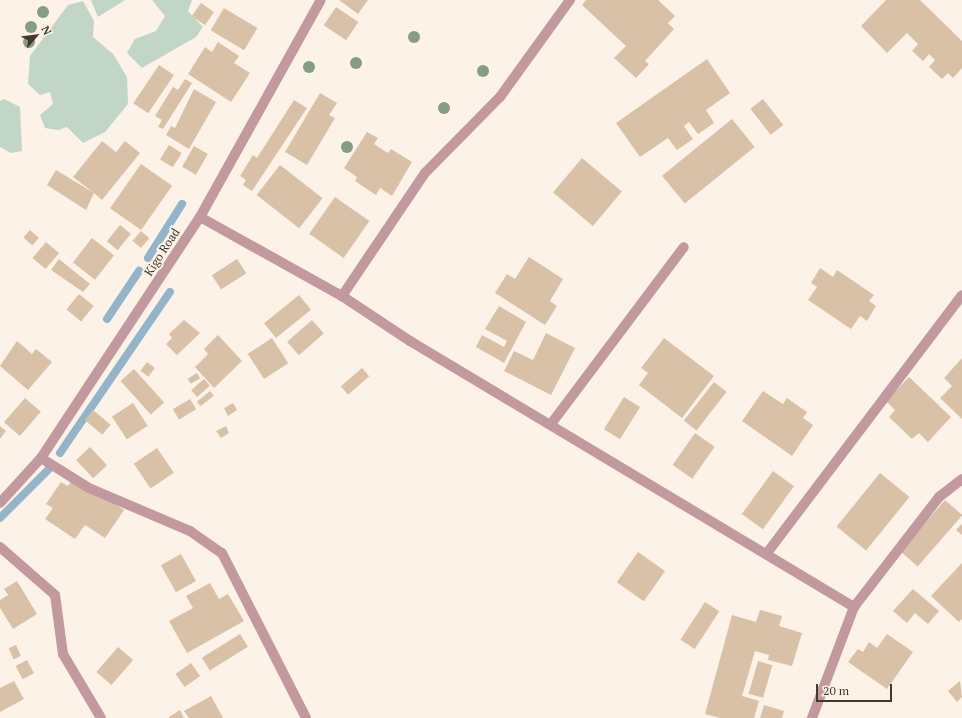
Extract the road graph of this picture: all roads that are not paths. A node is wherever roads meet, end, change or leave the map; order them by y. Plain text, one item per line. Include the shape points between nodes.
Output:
1 (321, 0) edge
2 (570, 0) edge
3 (200, 217) junction
4 (684, 247) dead end
5 (962, 295) edge
6 (342, 296) junction
7 (550, 424) junction
8 (41, 458) junction
9 (962, 479) edge
10 (0, 502) edge
11 (0, 547) edge
12 (767, 553) junction
13 (854, 607) junction
14 (101, 718) edge
15 (306, 718) edge
16 (812, 718) edge

1 - 3 street, Kigo Road
2 - 6 street via 500,97 425,173
3 - 6 street
3 - 8 street, Kigo Road
4 - 7 street
5 - 12 street
6 - 7 street
7 - 12 street
8 - 10 street, Kigo Road
8 - 15 street via 89,488 190,531 222,553
9 - 13 street via 938,497
11 - 14 street via 55,595 63,654
12 - 13 street
13 - 16 street

